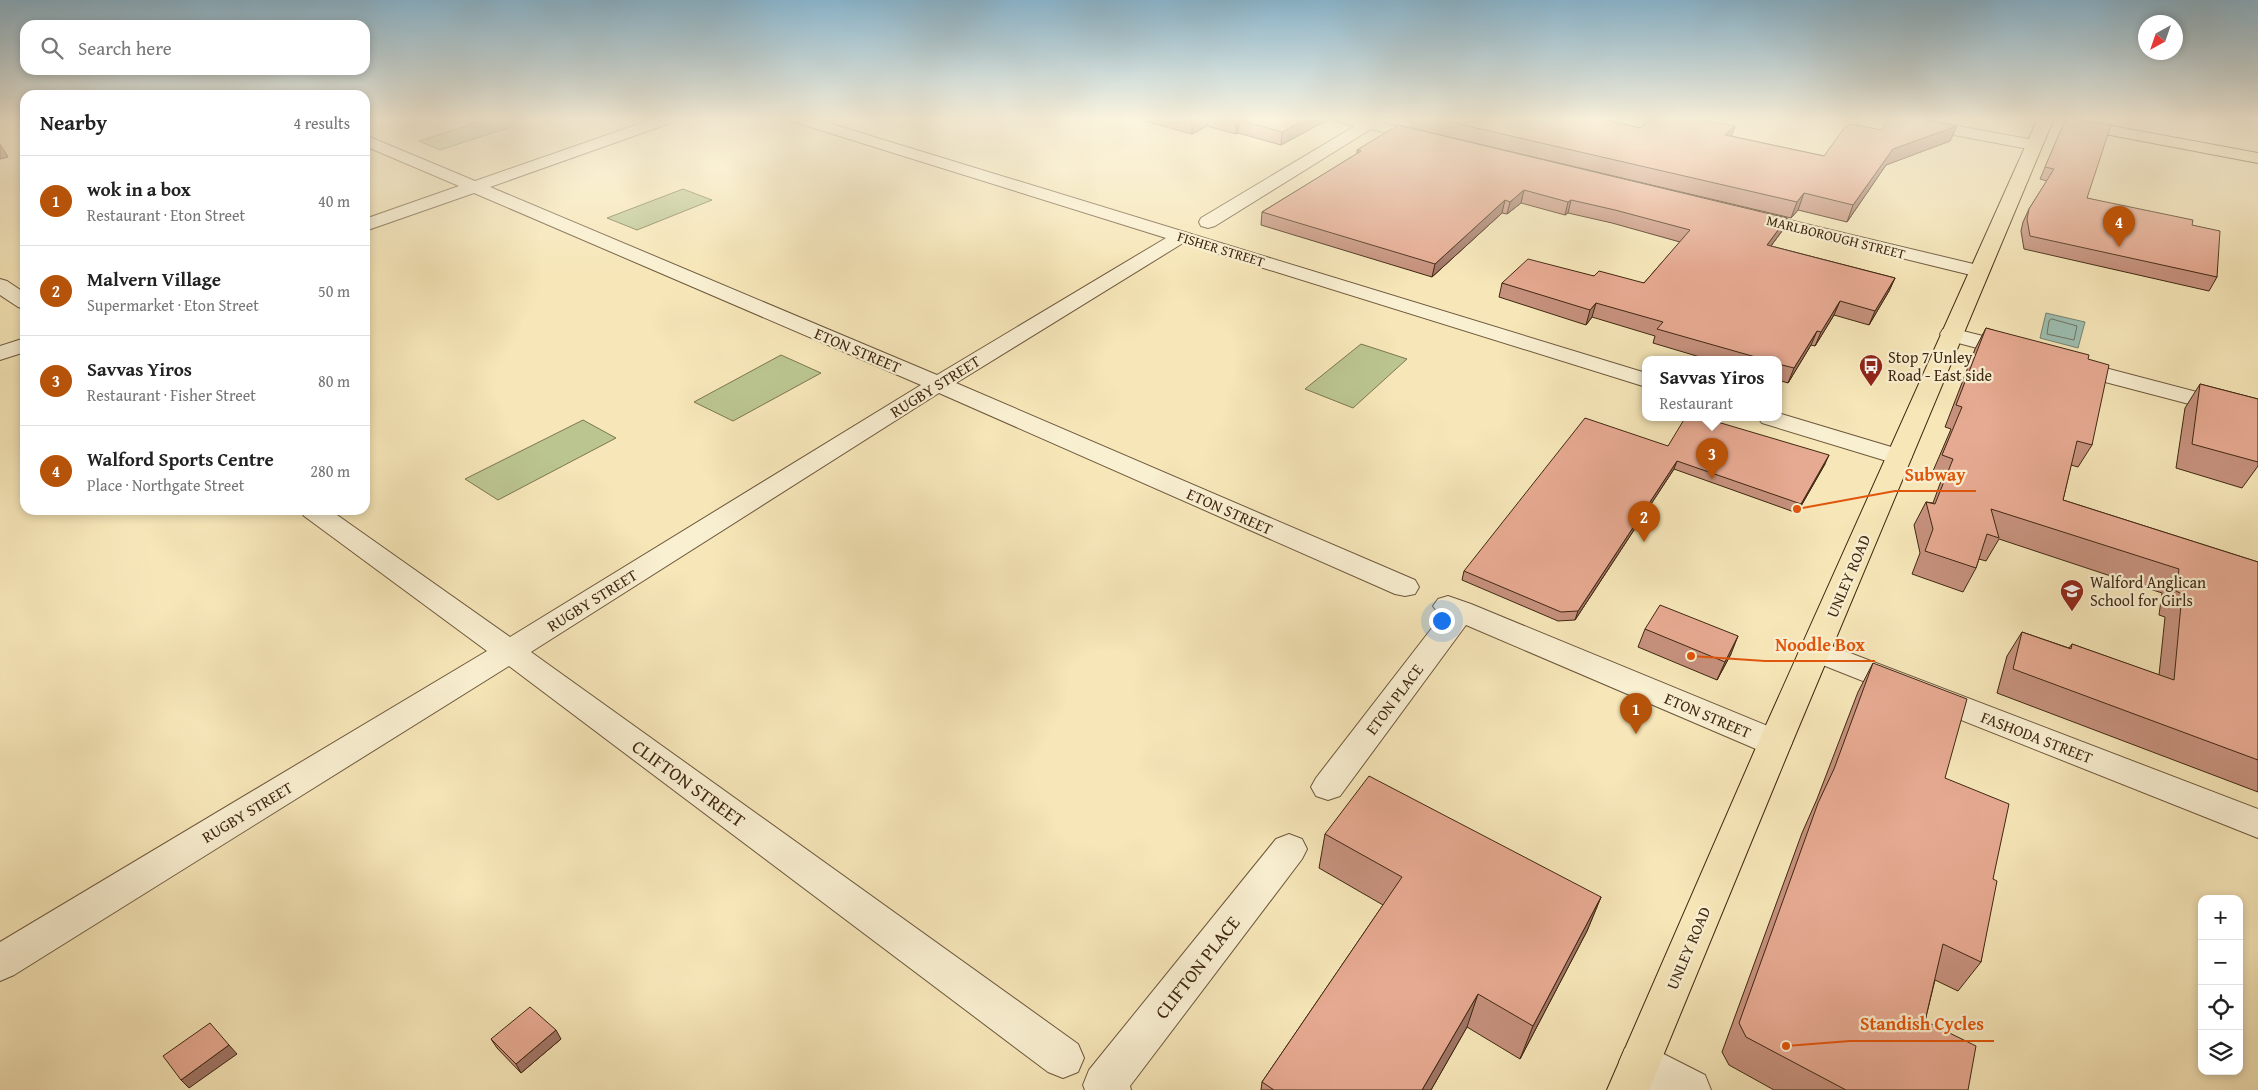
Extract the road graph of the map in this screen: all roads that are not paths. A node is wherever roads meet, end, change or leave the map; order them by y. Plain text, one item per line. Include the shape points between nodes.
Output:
1 (431, 169) edge
2 (525, 169) edge
3 (963, 169) edge
4 (1295, 169) edge
5 (2024, 169) edge
6 (473, 187) junction
7 (1735, 212) edge
8 (1208, 222) dead end
9 (370, 223) edge
10 (1182, 236) junction
11 (1979, 271) junction
12 (0, 285) edge
13 (20, 299) edge
14 (1951, 334) junction
15 (20, 347) edge
16 (0, 353) edge
17 (1642, 379) edge
18 (938, 384) junction
19 (2258, 416) edge
20 (1780, 421) edge
21 (1899, 457) junction
22 (320, 515) edge
23 (1405, 588) dead end
24 (1455, 608) joint
25 (1816, 651) junction
26 (510, 652) junction
27 (1775, 743) junction
28 (1328, 787) dead end
29 (2258, 824) edge
30 (1289, 849) dead end
31 (0, 963) edge
32 (1063, 1058) dead end
33 (1634, 1076) edge
34 (1107, 1088) edge
35 (1690, 1090) edge

1 - 6 street, ETON STREET
2 - 6 street
3 - 10 street, FISHER STREET
4 - 8 street
5 - 11 main road, UNLEY ROAD
6 - 9 street
6 - 18 street, ETON STREET
7 - 11 street, MARLBOROUGH STREET
10 - 17 street, FISHER STREET
10 - 18 street, RUGBY STREET
11 - 14 main road, UNLEY ROAD
12 - 13 street
14 - 19 street
14 - 21 main road, UNLEY ROAD
15 - 16 street
18 - 23 street, ETON STREET
18 - 26 street, RUGBY STREET
20 - 21 street
21 - 25 main road, UNLEY ROAD
22 - 26 street, CLIFTON STREET
24 - 27 street, ETON STREET
24 - 28 street, ETON PLACE
25 - 27 main road, UNLEY ROAD
25 - 29 street, FASHODA STREET
26 - 31 street, RUGBY STREET
26 - 32 street, CLIFTON STREET
27 - 33 main road, UNLEY ROAD
30 - 34 street, CLIFTON PLACE
33 - 35 street

